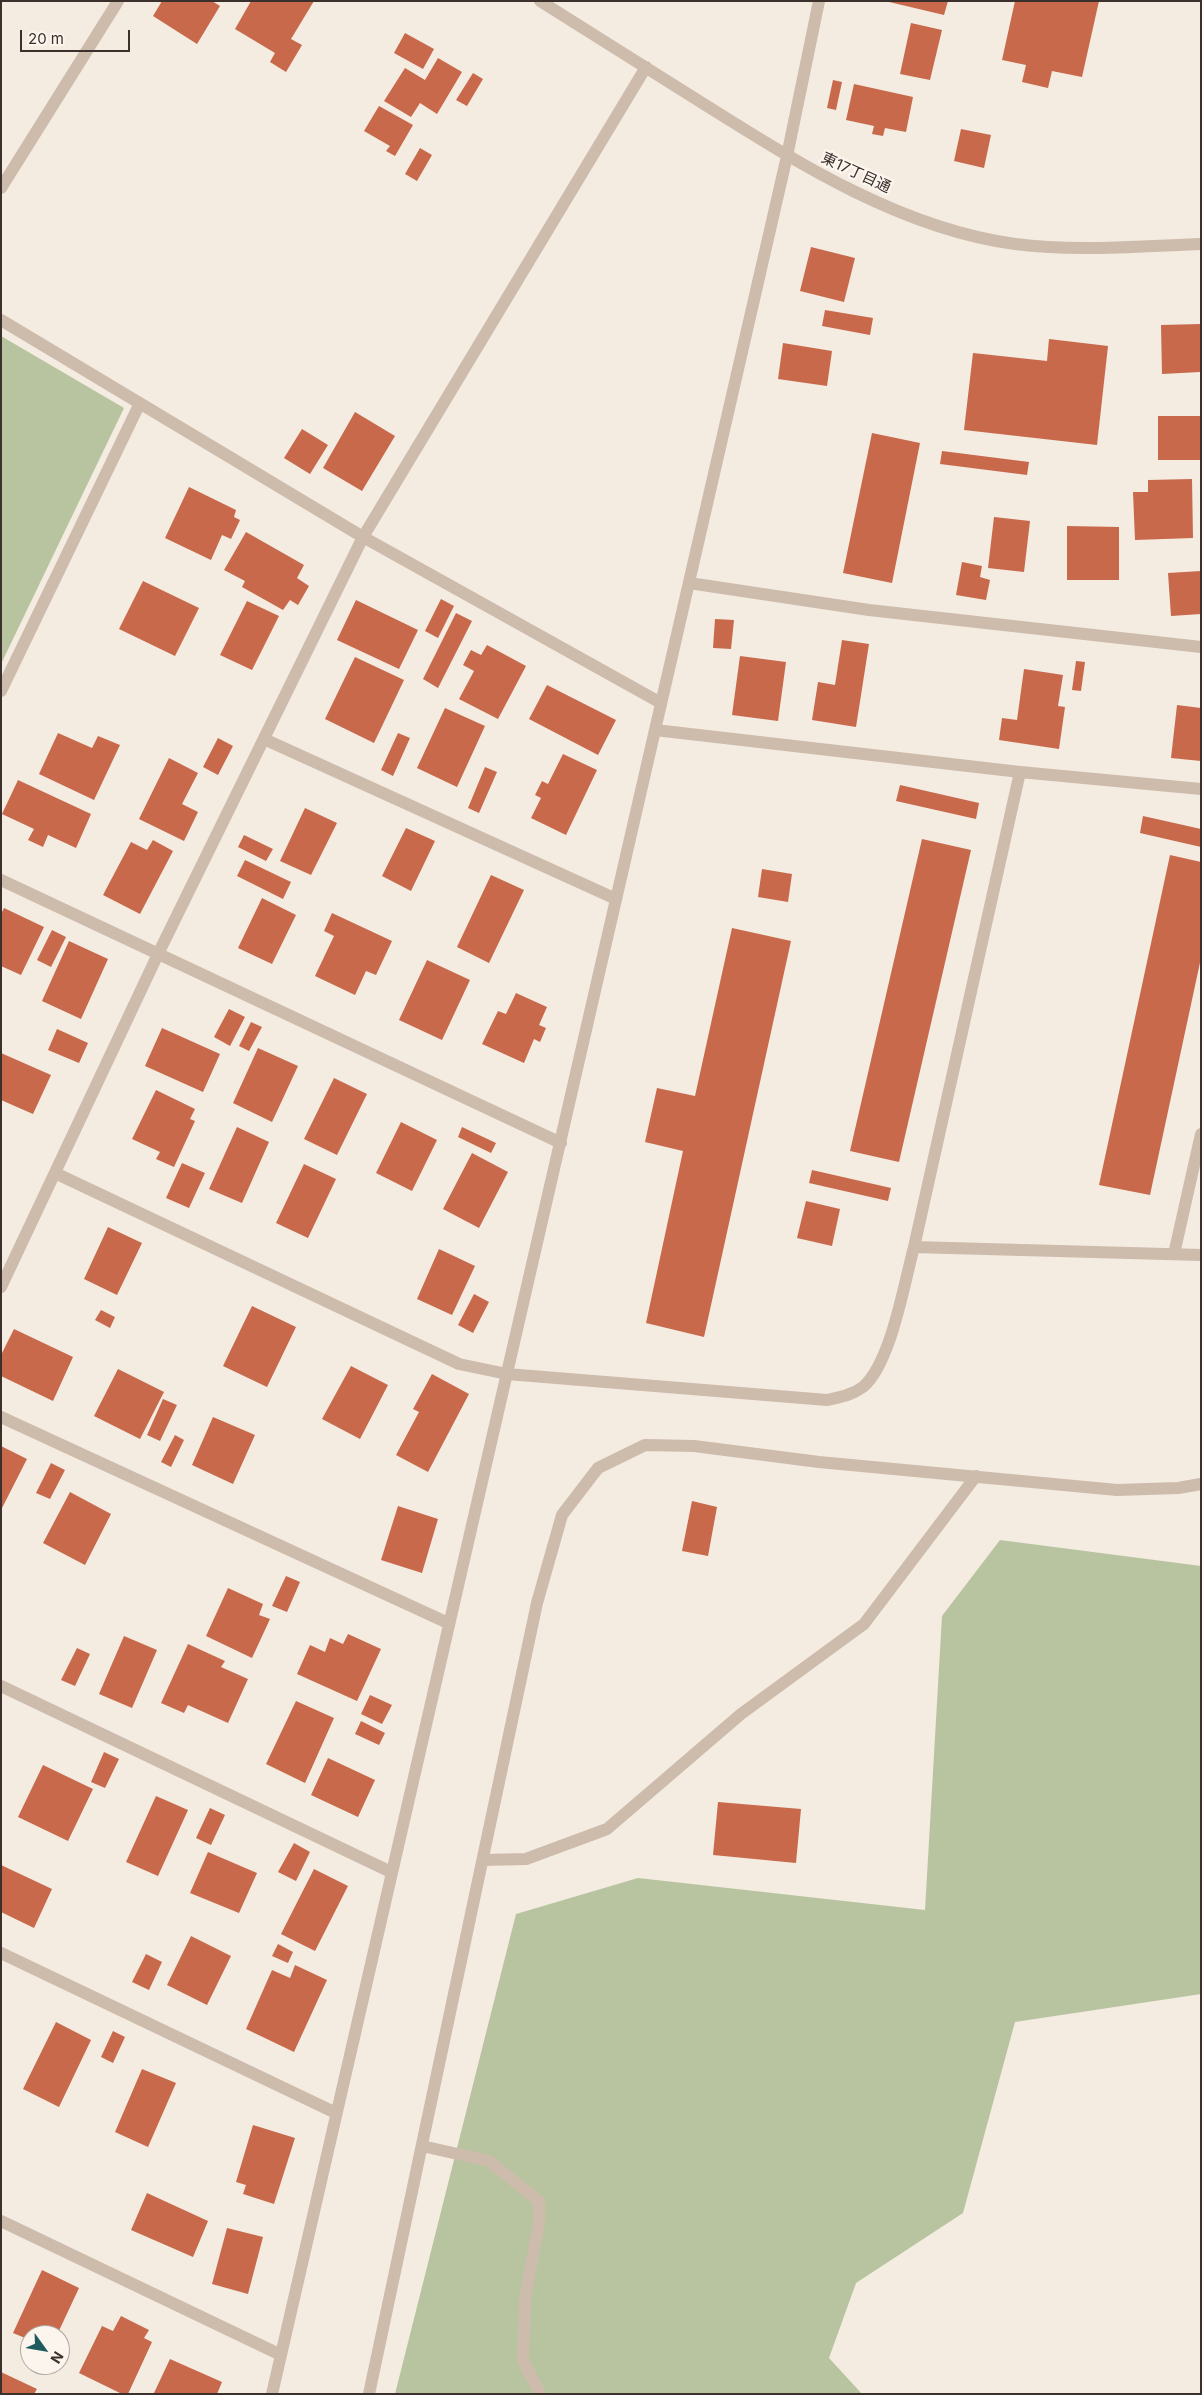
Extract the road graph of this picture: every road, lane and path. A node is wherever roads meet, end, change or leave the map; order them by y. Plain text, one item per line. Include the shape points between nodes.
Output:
1 (118, 1) edge
2 (540, 1) edge
3 (819, 1) edge
4 (646, 67) junction
5 (787, 156) junction
6 (1, 188) edge
7 (1201, 244) edge
8 (1, 320) edge
9 (140, 403) junction
10 (364, 537) junction
11 (689, 583) junction
12 (1201, 647) edge
13 (1, 691) edge
14 (662, 704) junction
15 (656, 730) junction
16 (264, 739) junction
17 (1020, 772) junction
18 (1201, 789) edge
19 (1, 880) edge
20 (616, 899) junction
21 (159, 952) junction
22 (1201, 1134) edge
23 (560, 1143) junction
24 (55, 1173) junction
25 (914, 1247) junction
26 (1174, 1254) junction
27 (1201, 1255) edge
28 (1, 1287) edge
29 (507, 1374) junction
30 (1, 1417) edge
31 (976, 1476) junction
32 (1201, 1484) edge
33 (448, 1623) junction
34 (1, 1686) edge
35 (483, 1860) junction
36 (391, 1872) junction
37 (1, 1954) edge
38 (336, 2113) junction
39 (422, 2146) junction
40 (1, 2221) edge
41 (281, 2355) junction
42 (272, 2394) edge
43 (369, 2394) edge
44 (540, 2394) edge

1 - 6 street
2 - 4 street, 東17丁目通
3 - 5 street
4 - 5 street, 東17丁目通
4 - 10 street
5 - 7 street, 東17丁目通 via 853,191 916,218 1015,244 1084,248
5 - 11 street
8 - 9 street
9 - 10 street
9 - 13 street
10 - 14 street
10 - 16 street
11 - 12 street via 869,610
11 - 14 street
14 - 15 street
15 - 17 street
15 - 20 street
16 - 20 street
16 - 21 street
17 - 18 street
17 - 25 street
19 - 21 street
20 - 23 street
21 - 23 street
21 - 24 street
22 - 26 street
23 - 29 street
24 - 28 street
24 - 29 street via 459,1364
25 - 26 street
25 - 29 street via 885,1354 864,1385 852,1394 827,1400
26 - 27 street
29 - 33 street
30 - 33 street
31 - 32 street via 1117,1490
31 - 35 street via 864,1624 741,1714 607,1829 526,1859
31 - 35 street via 819,1462 694,1446 646,1445 598,1468 562,1515 537,1603
33 - 36 street
34 - 36 street
35 - 39 street
36 - 38 street
37 - 38 street
38 - 41 street
39 - 43 street
39 - 44 street via 489,2161 539,2201 539,2224 525,2298 523,2360
40 - 41 street
41 - 42 street

